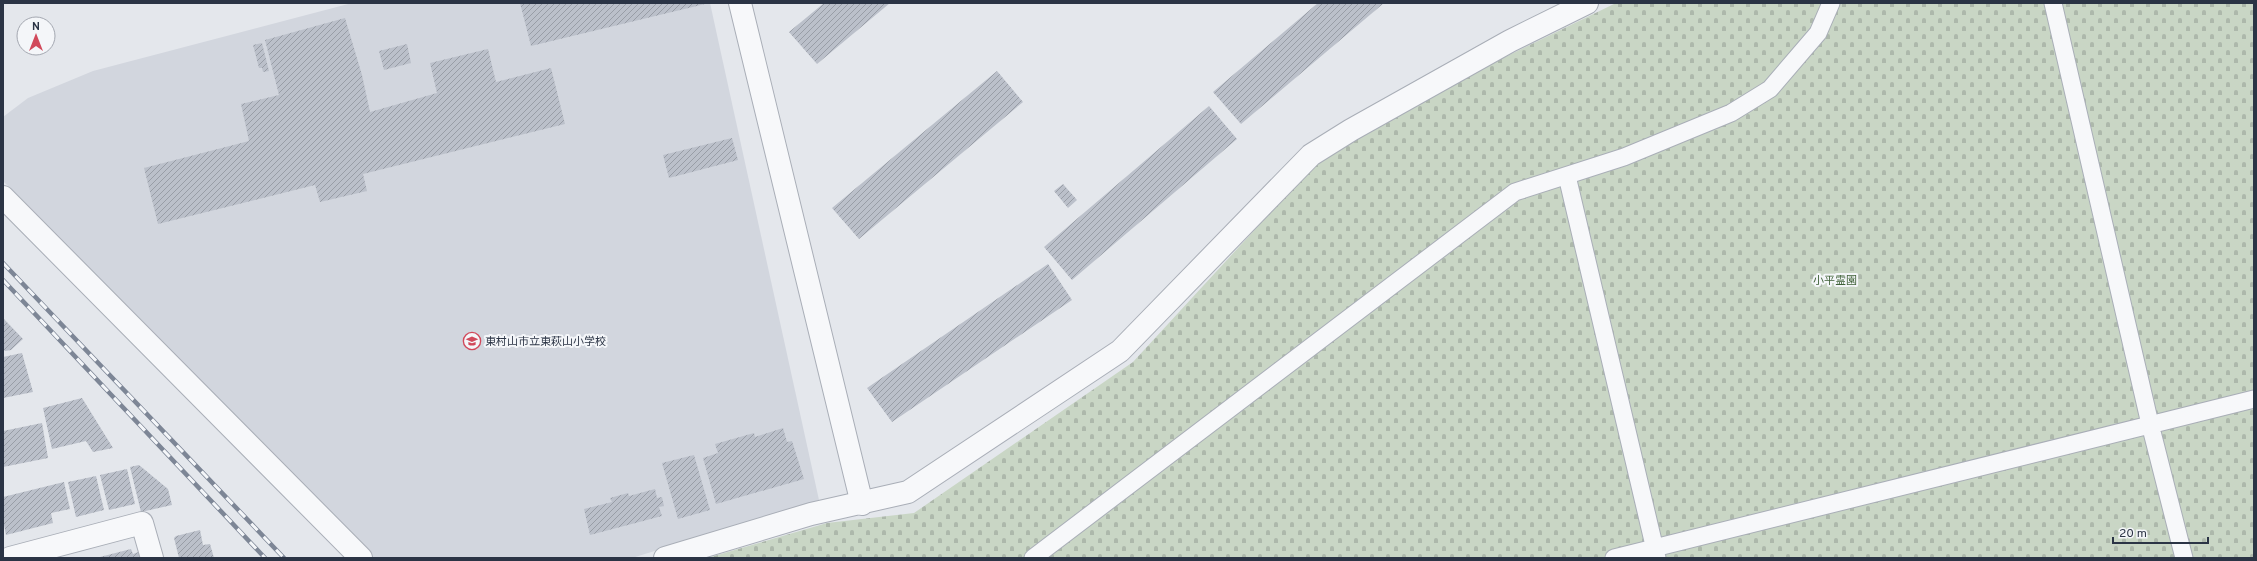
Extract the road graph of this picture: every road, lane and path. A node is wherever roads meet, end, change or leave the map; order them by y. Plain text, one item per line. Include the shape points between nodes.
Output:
1 (740, 3) edge
2 (1587, 3) edge
3 (1831, 3) edge
4 (2053, 3) edge
5 (1567, 176) junction
6 (3, 197) edge
7 (2254, 399) edge
8 (2150, 424) junction
9 (862, 504) junction
10 (1656, 553) edge
11 (10, 558) edge
12 (152, 558) edge
13 (361, 558) edge
14 (665, 558) edge
15 (1033, 558) edge
16 (1614, 558) edge
17 (2184, 558) edge

1 - 9 street
2 - 9 street via 1510,41 1351,130 1312,155 1120,351 908,492
3 - 5 lane via 1818,33 1770,89 1731,113 1624,158
4 - 8 lane
5 - 10 lane
5 - 15 lane via 1515,192
6 - 13 street
7 - 8 lane
8 - 10 lane
8 - 17 lane
9 - 14 street via 811,514
10 - 16 lane
11 - 12 street via 142,524

